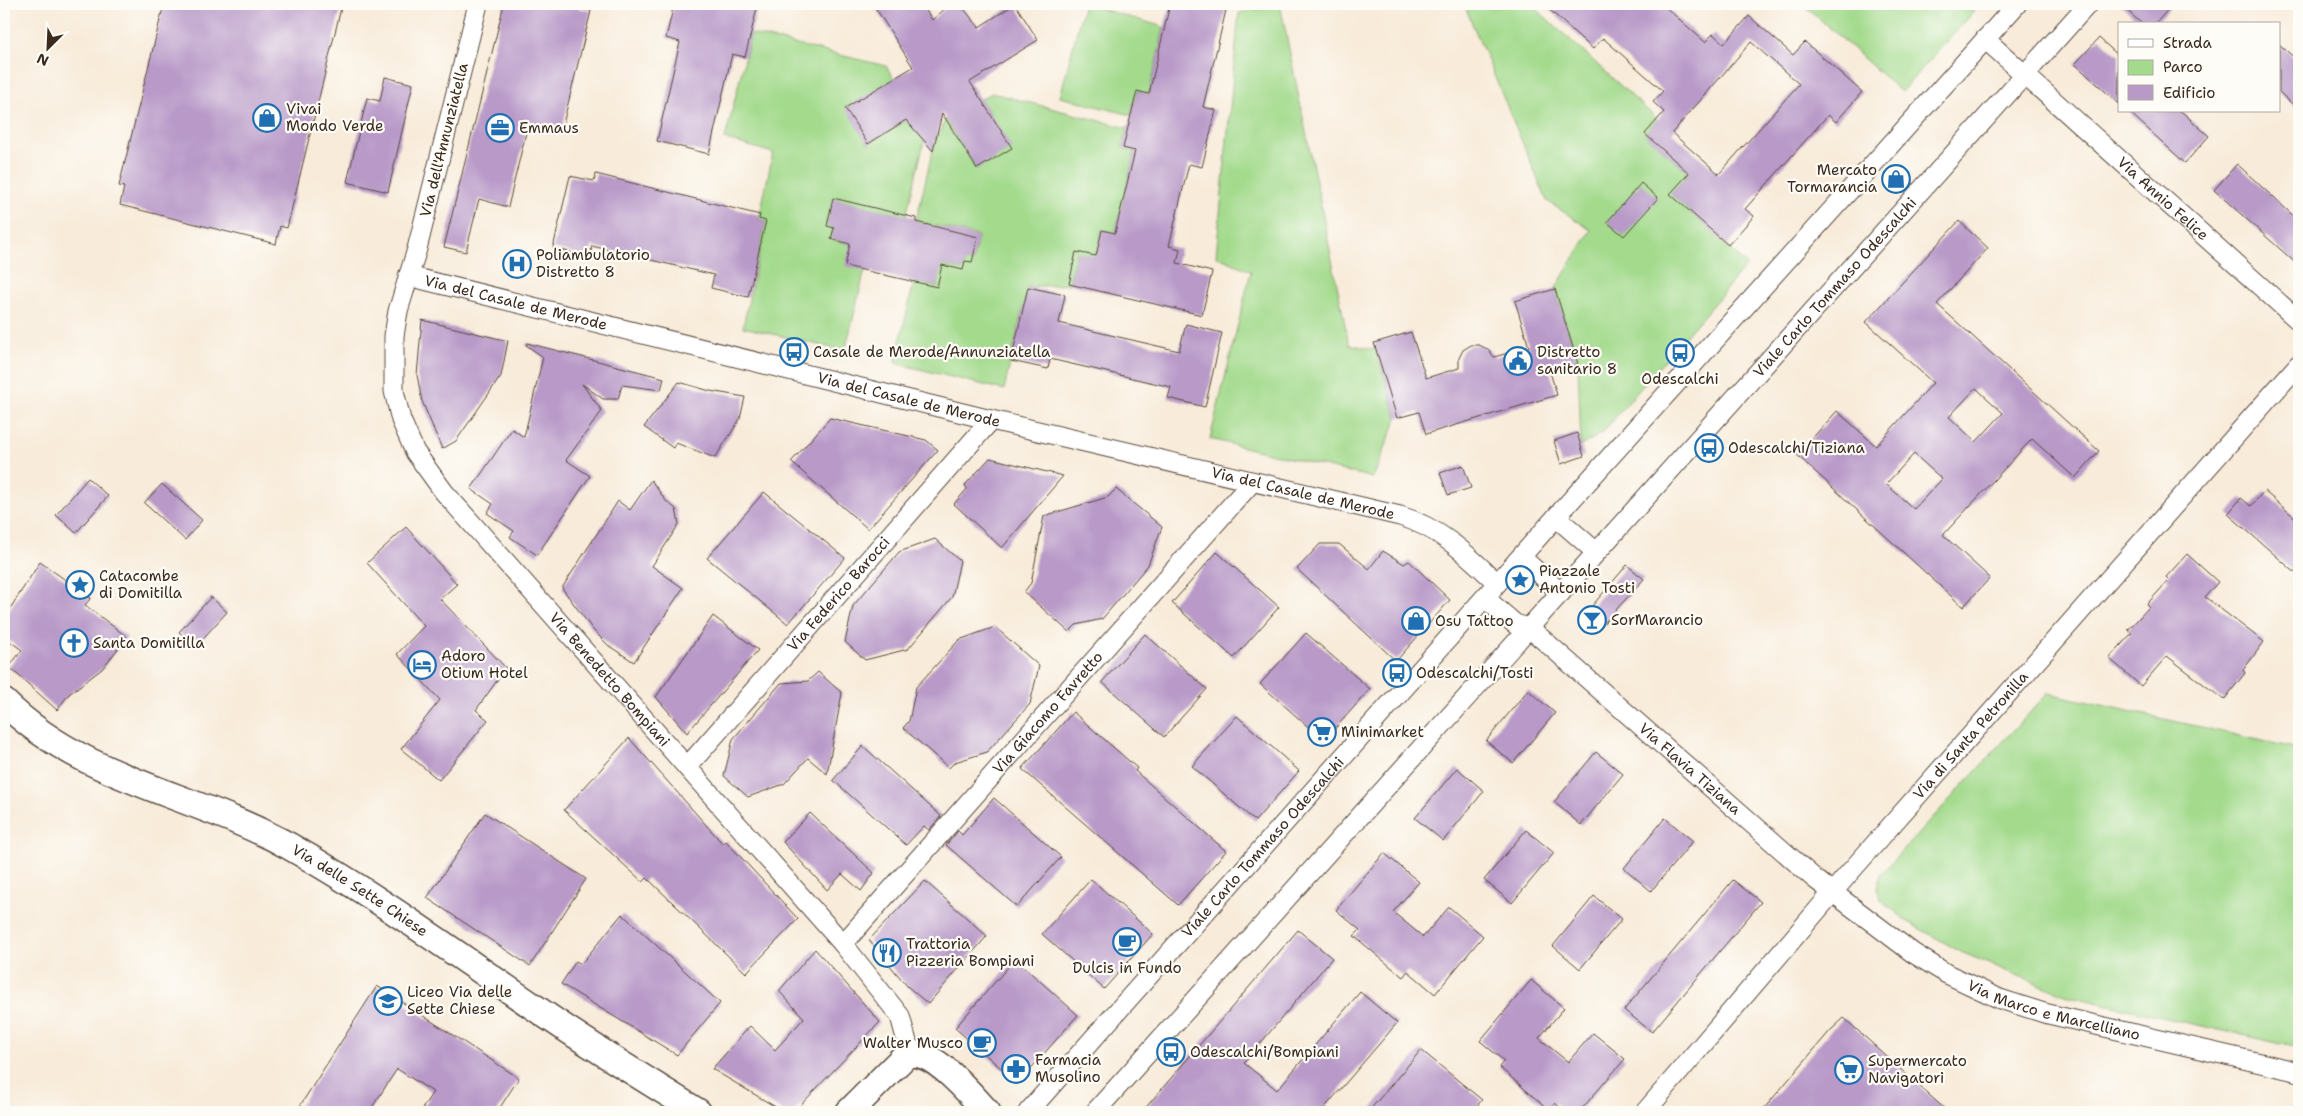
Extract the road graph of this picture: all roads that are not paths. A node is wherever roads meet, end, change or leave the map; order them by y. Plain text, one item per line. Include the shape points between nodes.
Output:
1 (478, 4) edge
2 (2017, 4) edge
3 (2088, 4) edge
4 (1985, 39) junction
5 (2025, 76) junction
6 (408, 276) junction
7 (2299, 321) edge
8 (2299, 364) edge
9 (991, 420) junction
10 (1252, 482) junction
11 (1556, 517) junction
12 (1596, 552) junction
13 (1522, 557) junction
14 (1497, 583) junction
15 (1561, 593) junction
16 (1485, 598) junction
17 (1528, 628) junction
18 (4, 702) edge
19 (687, 767) junction
20 (1832, 893) junction
21 (843, 944) junction
22 (910, 1053) junction
23 (2299, 1072) edge
24 (698, 1112) edge
25 (849, 1112) edge
26 (987, 1112) edge
27 (1028, 1112) edge
28 (1095, 1112) edge
29 (1645, 1112) edge

1 - 6 street, Via dell'Annunziatella via 418,249
2 - 4 street
3 - 5 street, Viale Carlo Tommaso Odescalchi
4 - 5 street
4 - 11 street
5 - 7 street, Via Annio Felice
5 - 12 street, Viale Carlo Tommaso Odescalchi
6 - 9 street, Via del Casale de Merode
6 - 19 street, Via Benedetto Bompiani via 394,336 394,379 396,403 415,452 444,492
8 - 20 street, Via di Santa Petronilla
9 - 10 street, Via del Casale de Merode
9 - 19 street, Via Federico Barocci
10 - 14 street, Via del Casale de Merode via 1411,519 1448,540
10 - 21 street, Via Giacomo Favretto
11 - 12 street
11 - 13 street
12 - 15 street
13 - 14 street
13 - 15 street
14 - 16 street, Viale Carlo Tommaso Odescalchi
15 - 17 street
16 - 17 street via 1515,624
16 - 27 street, Viale Carlo Tommaso Odescalchi
17 - 20 street, Via Flavia Tiziana
17 - 28 street
18 - 24 main road, Via delle Sette Chiese via 30,726 84,760 256,830 343,878
19 - 21 street, Via Benedetto Bompiani
20 - 23 street, Via Marco e Marcelliano via 1925,961 2000,999 2108,1029
20 - 29 street, Via di Santa Petronilla
21 - 22 street, Via Benedetto Bompiani via 900,1016
22 - 25 main road
22 - 26 main road via 927,1057 944,1069

